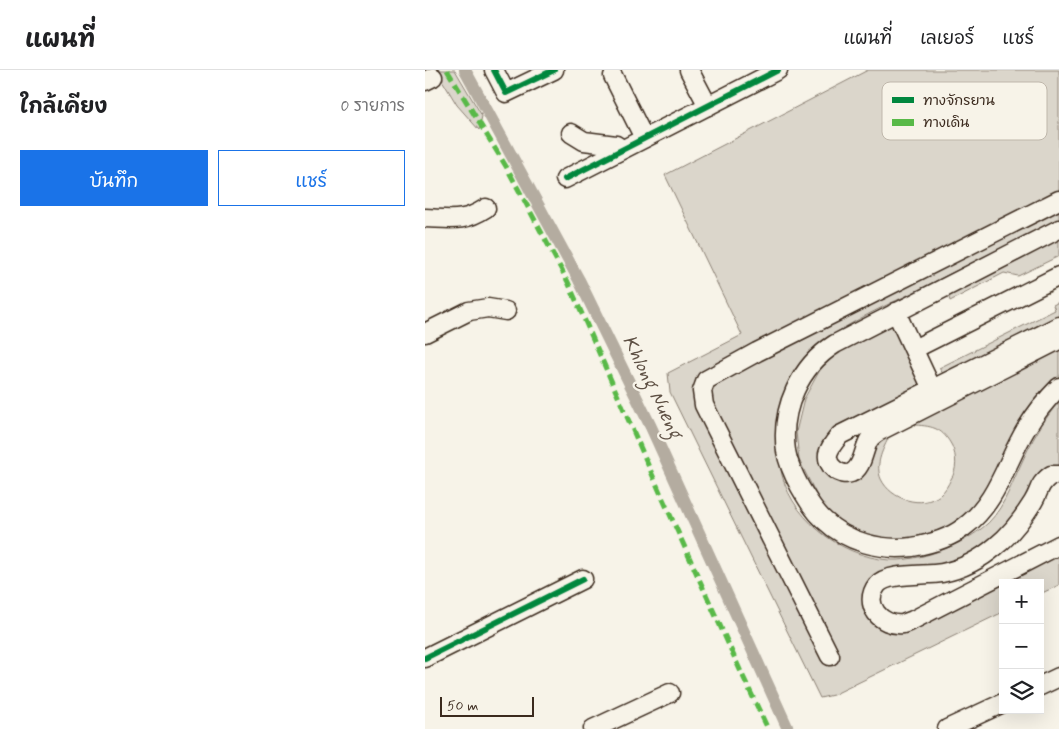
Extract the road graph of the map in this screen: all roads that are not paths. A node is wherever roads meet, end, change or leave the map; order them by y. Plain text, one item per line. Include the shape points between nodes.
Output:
1 (494, 70) edge
2 (554, 70) edge
3 (689, 70) edge
4 (772, 71) edge
5 (613, 76) dead end
6 (708, 106) junction
7 (571, 133) dead end
8 (644, 138) junction
9 (623, 149) junction
10 (565, 179) dead end
11 (1059, 200) edge
12 (486, 208) dead end
13 (425, 218) edge
14 (1059, 229) edge
15 (1059, 276) edge
16 (506, 311) dead end
17 (896, 312) junction
18 (1059, 326) edge
19 (425, 333) edge
20 (1059, 340) edge
21 (913, 349) junction
22 (1059, 387) edge
23 (933, 389) junction
24 (1059, 475) edge
25 (1059, 545) edge
26 (583, 579) dead end
27 (830, 656) dead end
28 (425, 658) edge
29 (1059, 677) edge
30 (1044, 684) edge
31 (670, 693) dead end
32 (999, 705) edge
33 (593, 729) edge
34 (947, 729) edge

1 - 2 street via 506,93
3 - 6 street
4 - 6 street
5 - 8 street
6 - 8 street
7 - 9 street via 584,141
8 - 9 street
9 - 10 street
11 - 27 street via 706,380 702,391 704,404
12 - 13 street via 463,220
14 - 17 street
15 - 21 street
16 - 19 street via 488,308 469,311
17 - 21 street
17 - 22 street via 824,351 796,386 790,403 786,452 795,477 809,504 824,521 847,537 872,546 898,549 944,539 964,527 994,494 1026,428
18 - 23 street
20 - 23 street via 877,432 870,439 859,466 851,473 836,472 828,456 840,434
21 - 23 street
24 - 25 street via 1051,475 1043,481 1020,521 998,545 980,558 943,573 887,578 877,584 872,593 875,613 882,620 893,623 913,620
26 - 28 street
29 - 30 street
31 - 33 street
32 - 34 street

